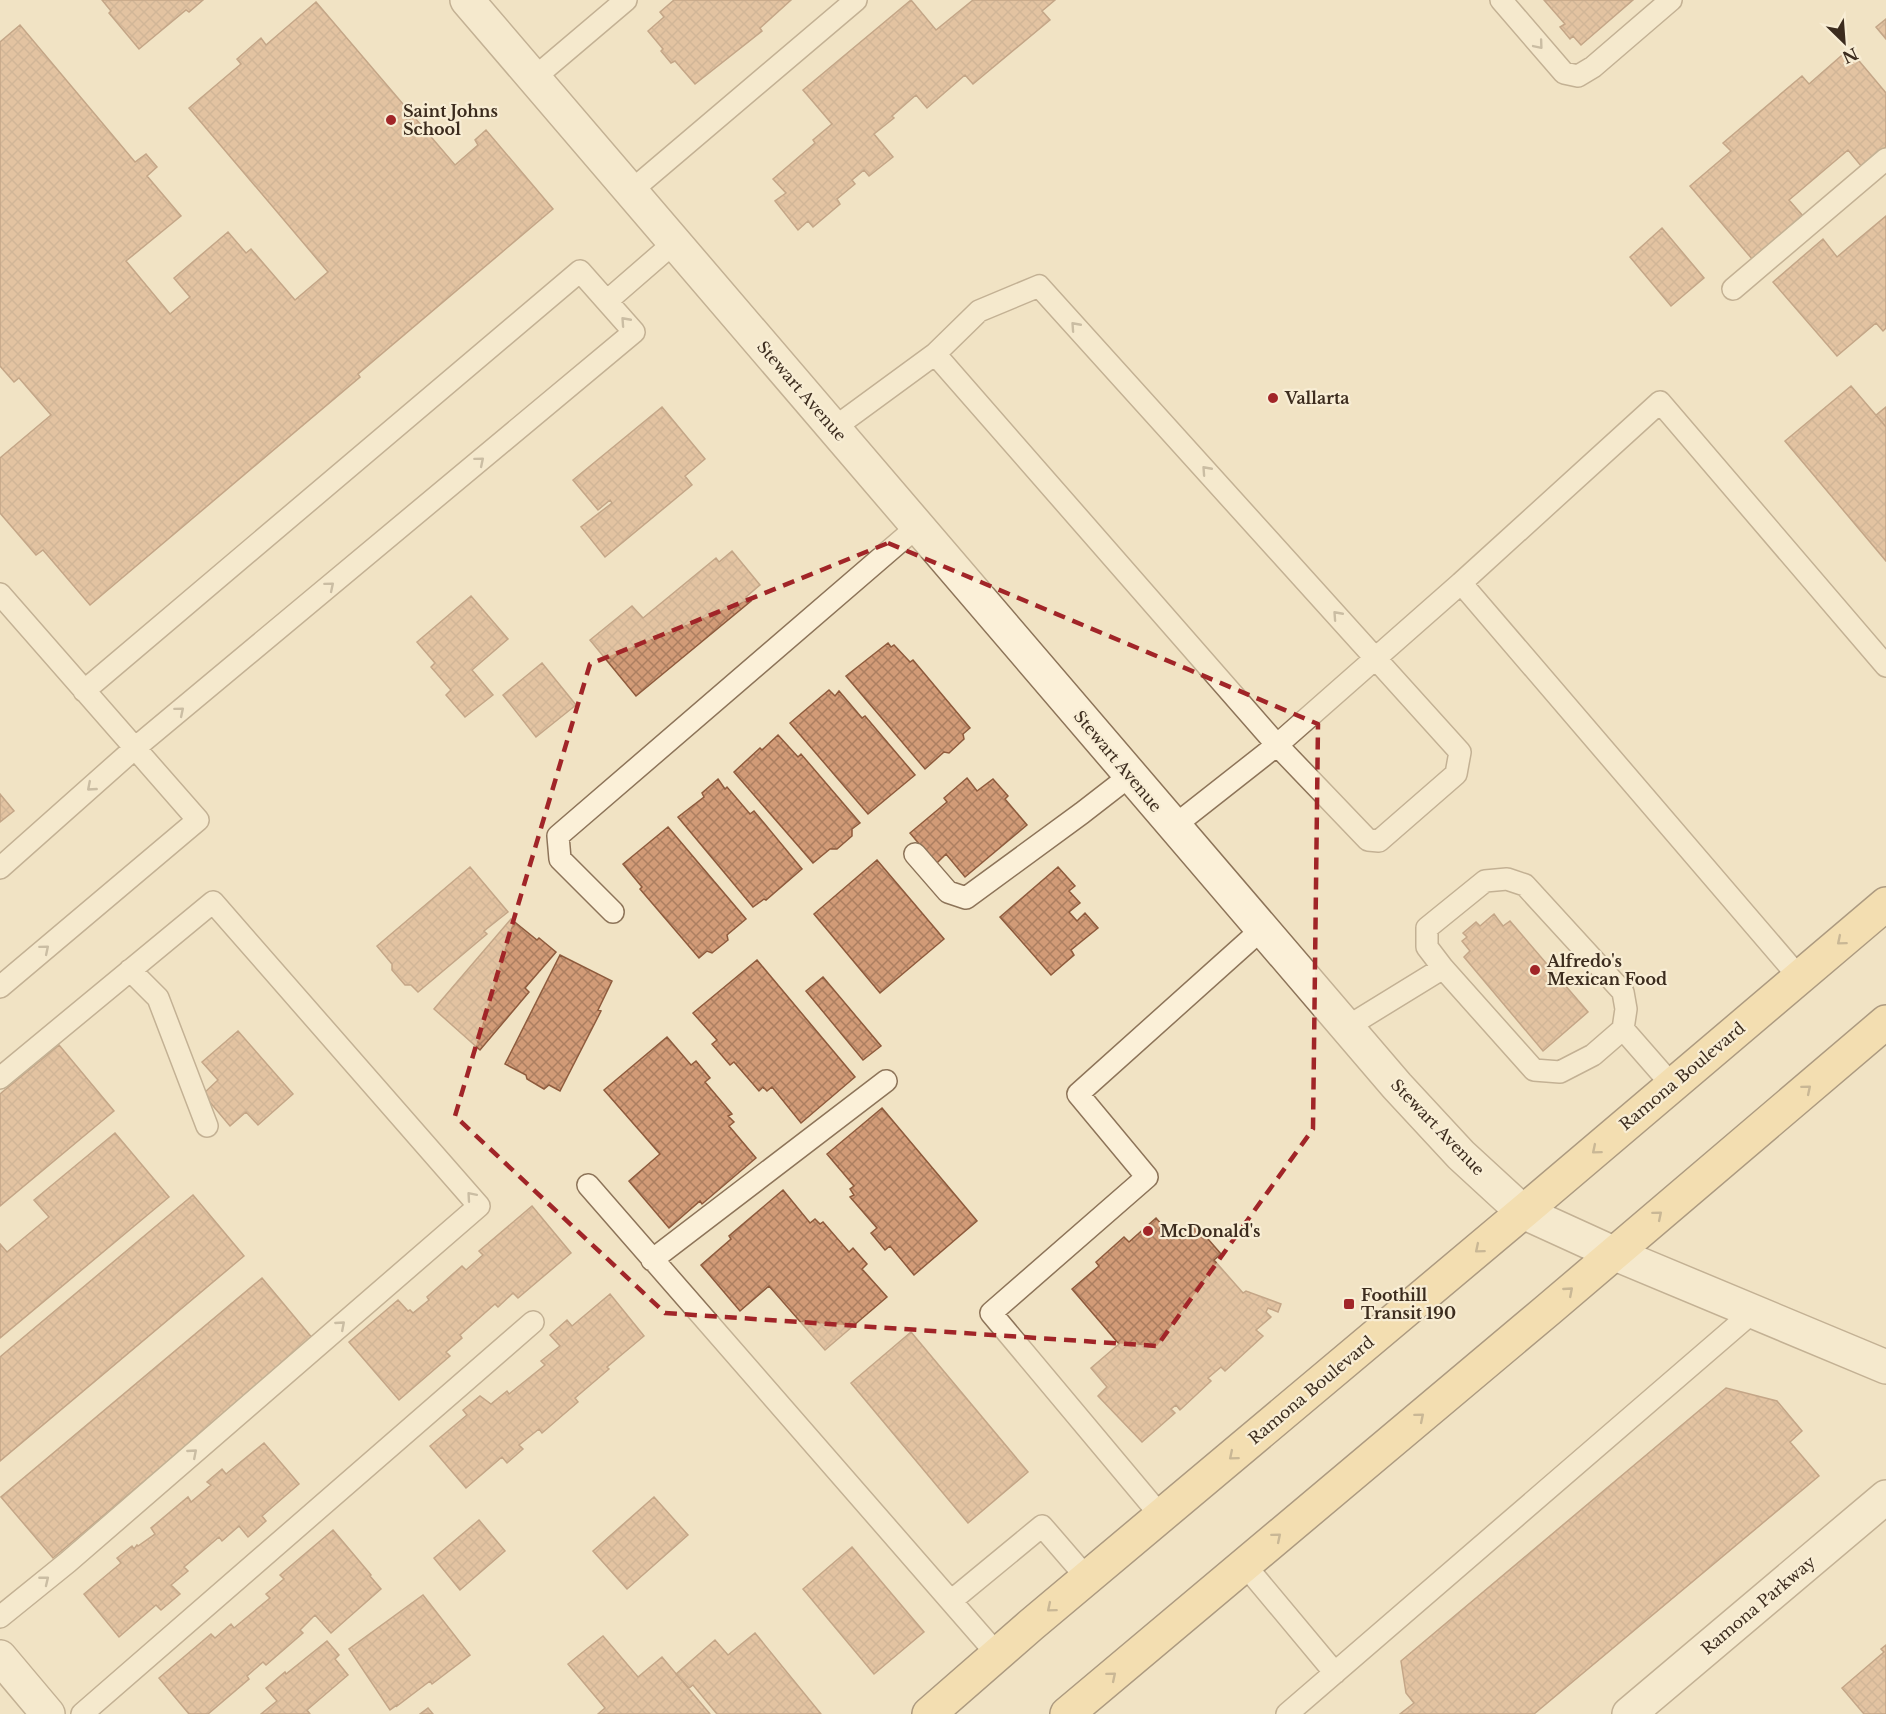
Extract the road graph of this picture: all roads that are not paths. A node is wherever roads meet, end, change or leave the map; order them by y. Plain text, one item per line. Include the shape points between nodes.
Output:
1 (467, 0) edge
2 (626, 0) edge
3 (856, 0) edge
4 (1501, 0) edge
5 (1671, 0) edge
6 (534, 78) junction
7 (1886, 159) edge
8 (631, 191) junction
9 (675, 242) junction
10 (1733, 289) dead end
11 (607, 301) junction
12 (935, 354) junction
13 (834, 429) junction
14 (918, 526) junction
15 (1461, 583) junction
16 (0, 594) edge
17 (1377, 658) junction
18 (1886, 666) edge
19 (84, 691) junction
20 (1277, 745) junction
21 (135, 748) junction
22 (1131, 775) junction
23 (1174, 826) junction
24 (915, 854) dead end
25 (0, 867) edge
26 (1886, 904) edge
27 (613, 912) dead end
28 (1262, 929) junction
29 (1443, 968) junction
30 (130, 970) junction
31 (1799, 977) junction
32 (0, 987) edge
33 (1886, 1022) edge
34 (1347, 1027) junction
35 (1623, 1029) junction
36 (0, 1078) edge
37 (886, 1081) dead end
38 (1672, 1085) junction
39 (207, 1126) dead end
40 (588, 1185) dead end
41 (1523, 1212) junction
42 (1613, 1253) junction
43 (652, 1260) junction
44 (1754, 1311) junction
45 (533, 1322) dead end
46 (1886, 1367) edge
47 (1886, 1497) edge
48 (1161, 1516) junction
49 (1245, 1564) junction
50 (1087, 1578) junction
51 (951, 1601) junction
52 (0, 1617) edge
53 (997, 1654) junction
54 (0, 1657) edge
55 (1335, 1673) junction
56 (48, 1714) edge
57 (82, 1714) edge
58 (929, 1714) edge
59 (1067, 1714) edge
60 (1287, 1714) edge
61 (1629, 1714) edge

1 - 6 street, Stewart Avenue
2 - 6 lane
3 - 8 lane
4 -> 5 lane via 1564,74 1578,76 1593,68
6 - 8 street, Stewart Avenue
7 - 10 lane
8 - 9 street, Stewart Avenue
9 - 11 lane
9 - 13 street, Stewart Avenue
11 - 19 lane via 580,270
21 -> 11 lane via 634,332
12 - 13 lane
17 -> 12 lane via 1038,286 979,311
12 - 20 lane
13 - 14 street, Stewart Avenue
14 - 22 street, Stewart Avenue
14 - 27 lane via 558,836 560,859
15 - 17 lane
15 - 18 lane via 1660,402
15 - 31 lane
16 - 19 lane
17 - 20 lane
17 - 20 lane via 1460,752 1456,774 1379,841 1368,840
19 - 21 lane
20 - 23 lane
21 -> 25 lane
32 -> 21 lane via 198,820
22 - 23 street, Stewart Avenue
22 - 24 lane via 966,898 948,892
23 - 28 street, Stewart Avenue
26 -> 31 main road, Ramona Boulevard
28 - 34 street, Stewart Avenue
28 - 48 lane via 1078,1094 1147,1177 991,1313
29 - 34 lane
29 - 35 lane via 1534,1070 1560,1072 1593,1055
29 - 35 lane via 1427,947 1427,928 1485,881 1507,879 1525,885 1623,992
30 - 36 lane
30 - 39 lane via 158,998
52 -> 30 lane via 479,1206 213,902
31 - 38 main road, Ramona Boulevard
42 -> 33 main road
34 - 41 street, Stewart Avenue via 1461,1155
35 - 38 lane
37 - 43 lane
38 -> 41 main road, Ramona Boulevard
40 - 43 lane
41 - 42 street, Stewart Avenue
41 -> 48 main road, Ramona Boulevard
42 - 44 street, Stewart Avenue
49 -> 42 main road
43 - 51 lane
44 - 46 street, Stewart Avenue
44 - 55 lane
45 - 57 lane
47 - 61 street, Ramona Parkway
48 - 50 main road, Ramona Boulevard
49 - 55 lane
59 -> 49 main road
50 - 51 lane via 1042,1526
50 -> 53 main road, Ramona Boulevard
51 - 53 lane
53 - 58 main road, Ramona Boulevard
54 - 56 street
55 - 60 lane

